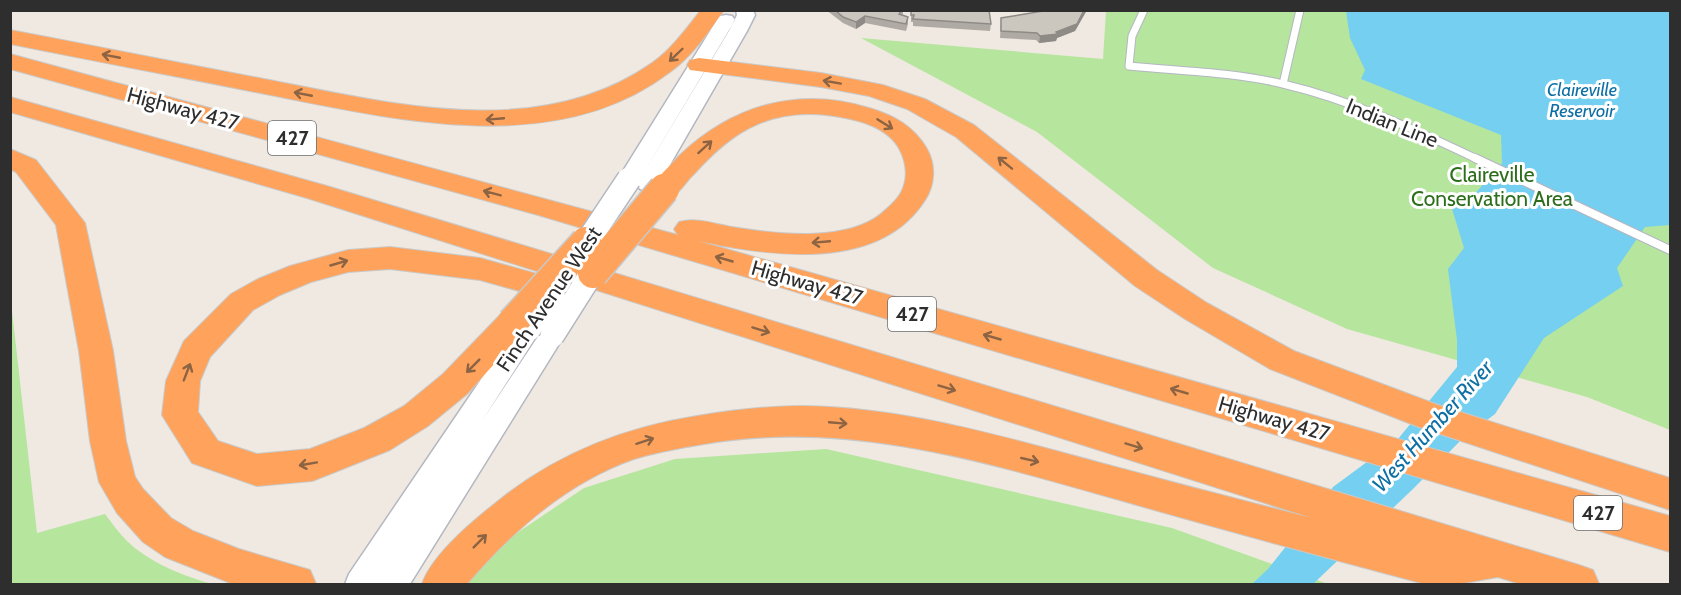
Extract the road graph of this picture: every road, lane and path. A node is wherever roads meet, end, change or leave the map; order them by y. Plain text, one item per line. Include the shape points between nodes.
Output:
1 (734, 10) edge
2 (744, 10) edge
3 (1144, 10) edge
4 (1300, 10) edge
5 (724, 24) edge
6 (10, 37) edge
7 (10, 61) edge
8 (709, 66) junction
9 (1283, 84) junction
10 (10, 104) edge
11 (10, 157) edge
12 (647, 184) junction
13 (548, 208) junction
14 (586, 242) joint
15 (1671, 250) edge
16 (593, 273) joint
17 (645, 294) junction
18 (531, 329) junction
19 (1671, 494) edge
20 (1671, 534) edge
21 (1499, 560) junction
22 (296, 585) edge
23 (360, 585) edge
24 (393, 585) edge
25 (442, 585) edge
26 (1579, 585) edge

1 - 5 main road, Finch Avenue West
2 - 5 main road, Finch Avenue West via 746,15
3 - 9 lane, Indian Line via 1132,36 1129,66
4 - 9 lane
5 -> 6 highway via 635,84 590,103 544,114 486,120 396,112
5 - 8 main road, Finch Avenue West
13 -> 7 highway, Highway 427 / 427
8 - 12 main road, Finch Avenue West
19 -> 8 highway via 1431,417 1282,360 1146,278 965,131 916,104 874,90 821,80
9 - 15 lane, Indian Line via 1416,130
10 - 17 highway, Highway 427 / 427 via 316,192
11 - 22 highway via 26,166 70,223 96,351 108,441 118,482 130,501 157,530 179,544
12 -> 13 highway via 748,118 809,105 851,110 882,121 912,147 920,175 914,197 884,226 852,239 789,245
12 - 14 main road, Finch Avenue West, bridge
12 - 16 highway, bridge
20 -> 13 highway, Highway 427 / 427
14 - 18 highway, bridge via 533,298
16 - 18 main road, Finch Avenue West, bridge
18 -> 17 highway via 416,416 377,439 312,465 257,470 205,452 180,415 183,381 196,350 242,302 301,274 348,261 390,258 480,269 609,305
17 -> 21 highway, Highway 427 / 427
18 - 23 main road, Finch Avenue West
18 - 24 main road, Finch Avenue West
25 -> 21 highway via 485,535 533,495 594,459 653,438 752,421 868,426 1020,458 1437,569
21 - 26 highway, Highway 427 / 427

